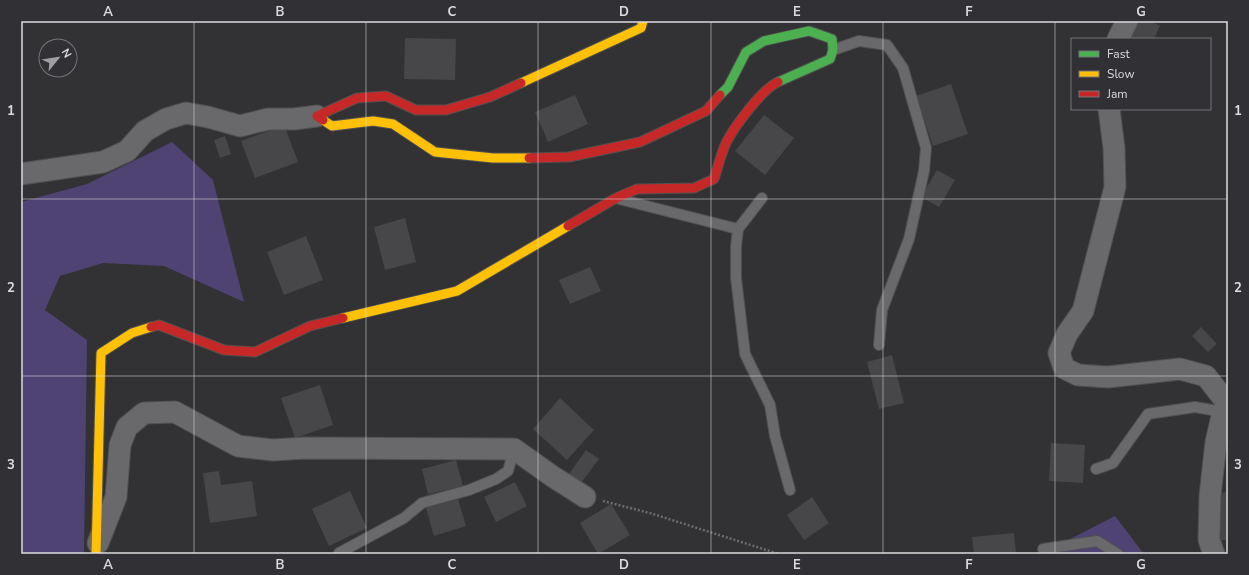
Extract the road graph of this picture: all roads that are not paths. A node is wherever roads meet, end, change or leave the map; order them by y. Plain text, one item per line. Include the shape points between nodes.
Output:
1 (643, 21) edge
2 (1127, 21) edge
3 (1118, 38) edge
4 (833, 50) junction
5 (1109, 110) edge
6 (317, 116) junction
7 (21, 174) edge
8 (616, 198) junction
9 (762, 198) dead end
10 (738, 229) junction
11 (879, 345) dead end
12 (1226, 406) edge
13 (514, 448) junction
14 (1096, 469) dead end
15 (790, 490) dead end
16 (585, 497) road end
17 (1043, 549) dead end
18 (97, 550) edge
19 (339, 553) edge
20 (1118, 554) edge
21 (1214, 554) edge

1 - 6 street via 641,28 497,93 446,110 416,110 386,96 357,98
2 - 3 street
4 - 6 street via 832,39 809,31 764,41 746,52 728,87 706,111 640,142 569,157 493,158 435,152 393,124 373,121 332,126
4 - 8 street via 830,59 771,85 750,107 726,143 714,179 694,188 637,189
4 - 11 lane via 859,41 887,45 903,68 926,148 924,171 909,239 882,310
5 - 12 street via 1115,187 1083,311 1067,334 1059,353 1064,368 1078,375 1108,377 1180,369 1206,376
6 - 7 street via 268,119 240,126 186,113 166,119 145,131 127,151 103,162
8 - 10 lane
8 - 18 street via 457,291 310,326 256,352 224,350 159,325 132,333 101,353
9 - 10 lane
10 - 15 lane via 736,278 745,354 770,405 775,436
12 - 14 lane via 1195,407 1148,414 1113,463
12 - 21 street via 1216,442 1210,496 1209,540
13 - 16 street
13 - 18 street via 273,450 238,446 175,412 144,413 127,427 120,445 116,497
13 - 19 lane via 508,471 496,480 422,503 404,518
17 - 20 lane via 1097,541

